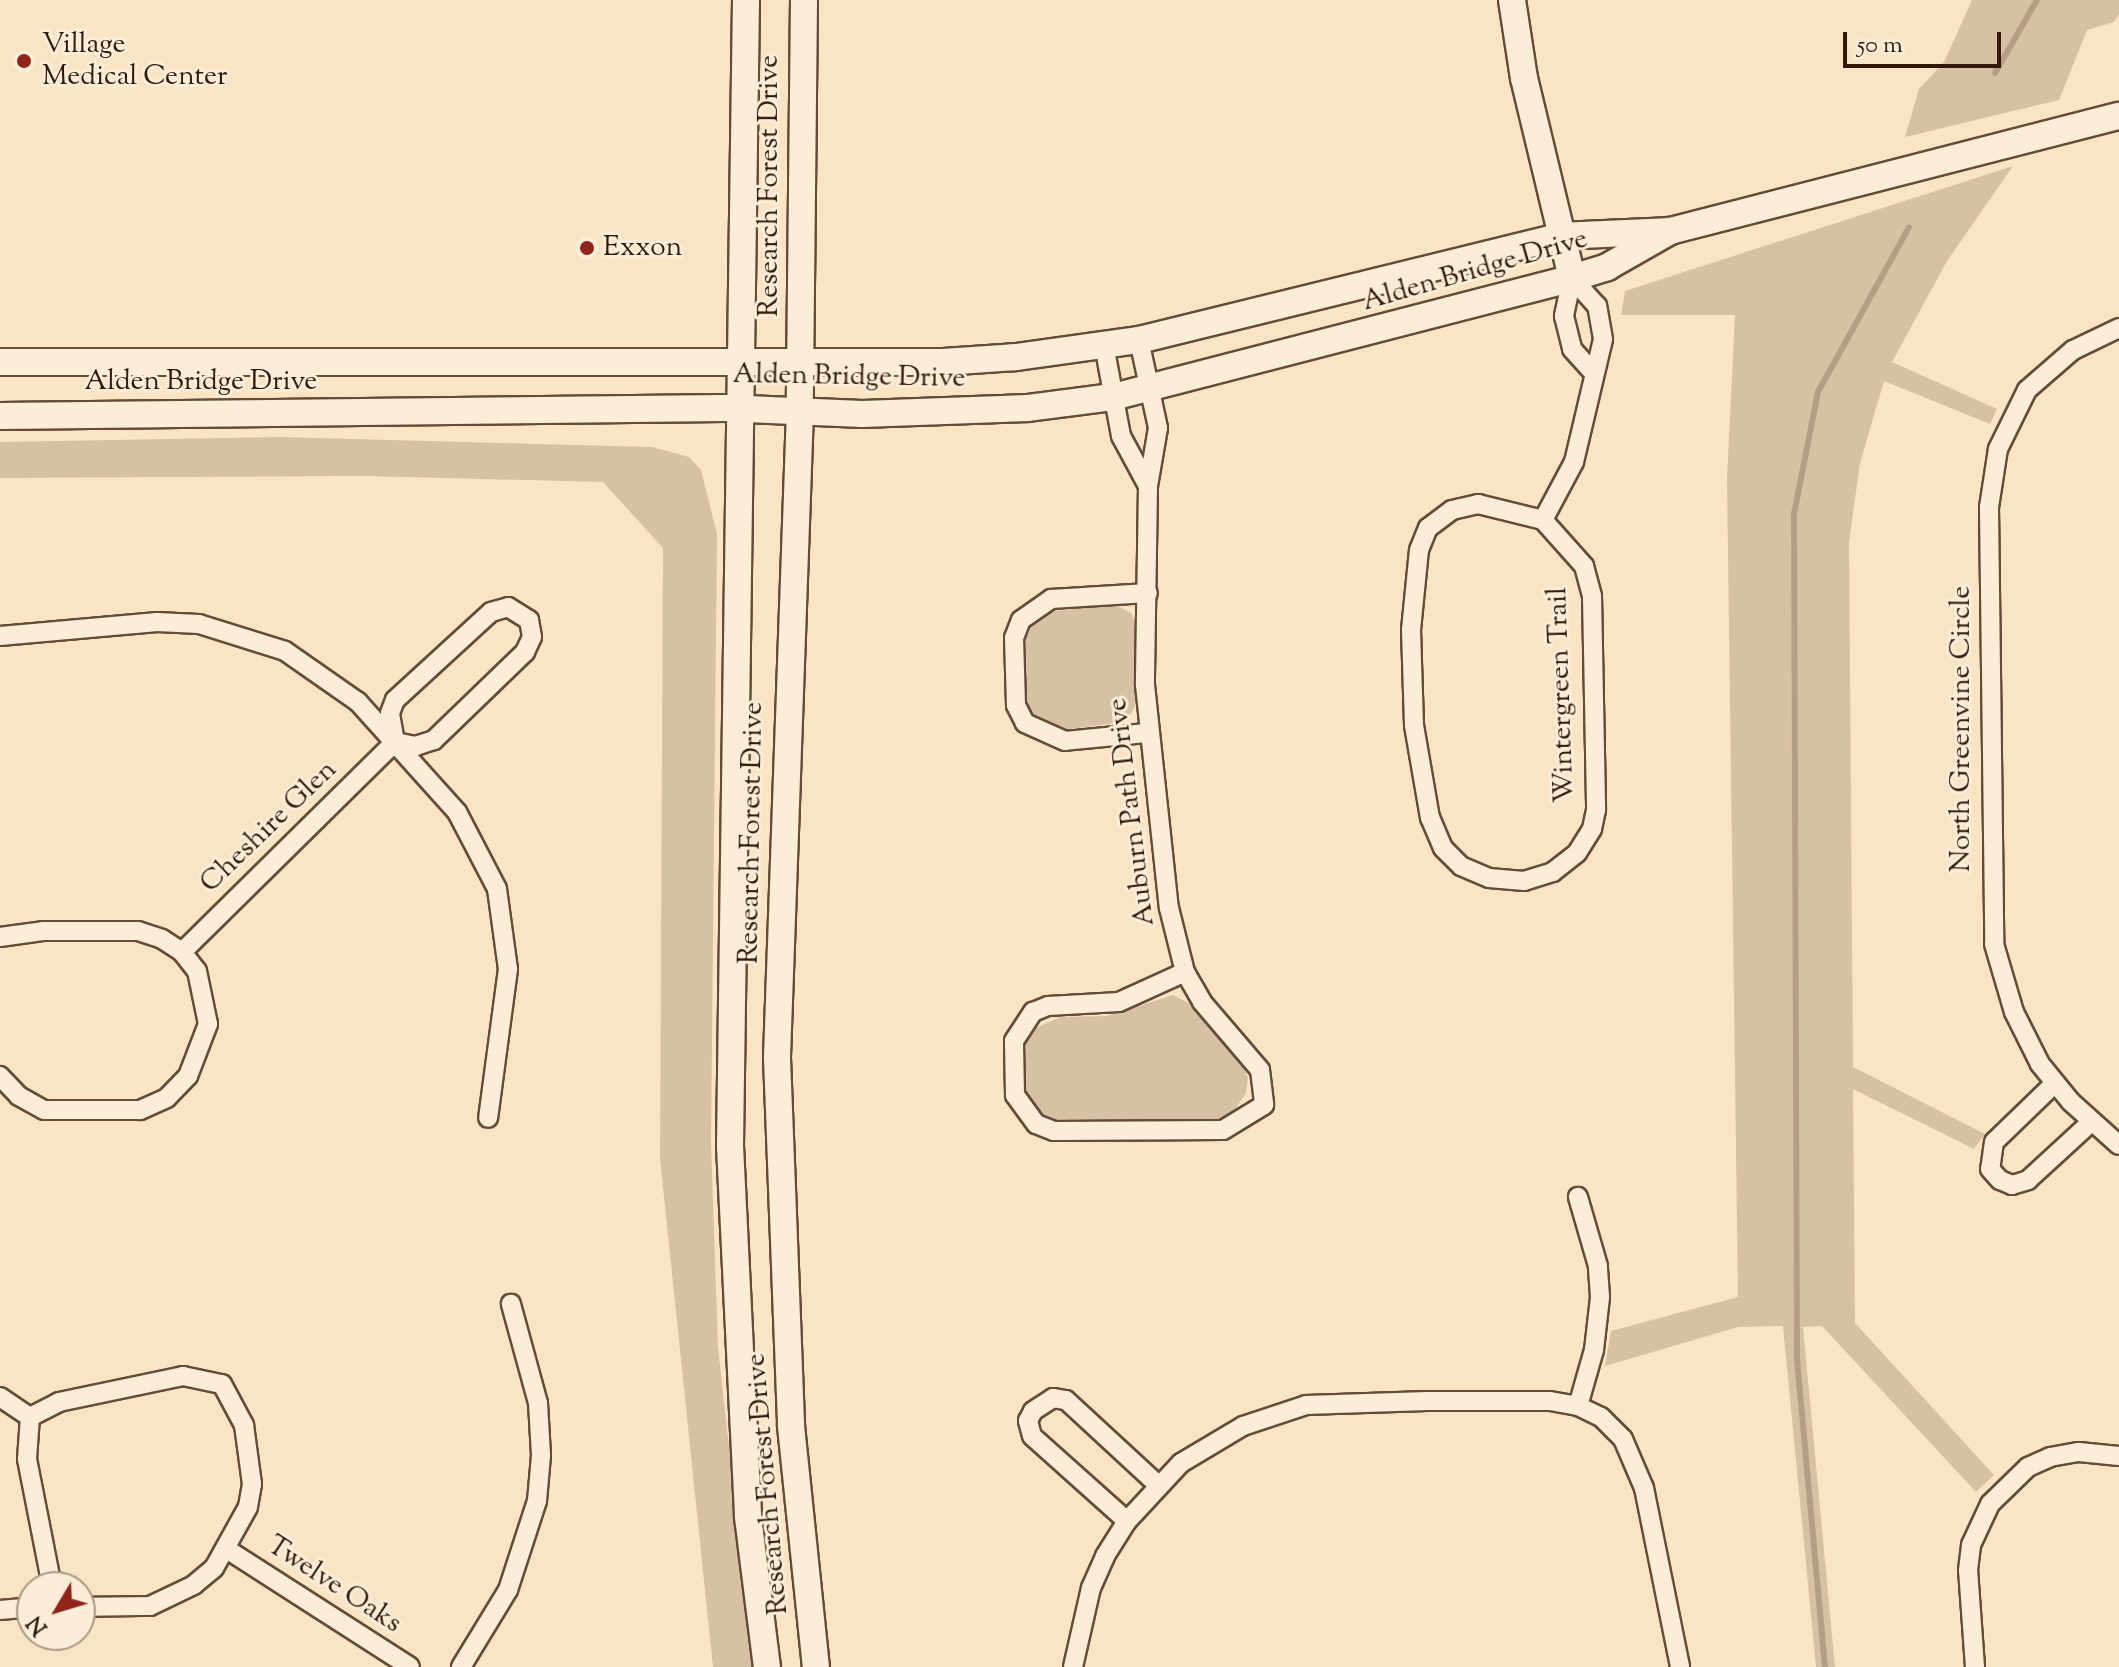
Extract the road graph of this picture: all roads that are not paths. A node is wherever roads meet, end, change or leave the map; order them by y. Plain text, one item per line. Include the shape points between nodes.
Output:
1 (746, 0) edge
2 (804, 0) edge
3 (1512, 0) edge
4 (2119, 116) edge
5 (1670, 231) junction
6 (1561, 236) junction
7 (1572, 278) junction
8 (2119, 328) edge
9 (1139, 340) junction
10 (1104, 345) junction
11 (741, 361) junction
12 (0, 362) edge
13 (801, 362) junction
14 (1592, 371) junction
15 (1150, 390) junction
16 (1113, 397) junction
17 (740, 408) junction
18 (800, 411) junction
19 (0, 416) edge
20 (1148, 486) junction
21 (1543, 520) junction
22 (1148, 593) junction
23 (0, 636) edge
24 (1146, 733) junction
25 (395, 742) junction
26 (0, 937) edge
27 (182, 952) junction
28 (1185, 972) junction
29 (0, 1076) edge
30 (2054, 1084) junction
31 (488, 1118) dead end
32 (2091, 1122) junction
33 (2119, 1145) edge
34 (1578, 1197) dead end
35 (511, 1304) dead end
36 (0, 1397) edge
37 (1578, 1406) junction
38 (30, 1417) junction
39 (2119, 1456) edge
40 (1157, 1484) junction
41 (1127, 1521) junction
42 (228, 1550) junction
43 (49, 1571) edge
44 (96, 1607) edge
45 (410, 1667) edge
46 (461, 1667) edge
47 (767, 1667) edge
48 (816, 1667) edge
49 (1073, 1667) edge
50 (1680, 1667) edge
51 (1975, 1667) edge

1 - 11 street, Research Forest Drive
2 - 13 street, Research Forest Drive
3 - 6 street
4 - 5 street, Alden Bridge Drive
5 - 6 street, Alden Bridge Drive
5 - 7 street, Alden Bridge Drive via 1607,267
6 - 7 street
6 - 9 street, Alden Bridge Drive
7 - 14 street via 1564,316 1572,349
7 - 14 street via 1597,306 1603,339
7 - 15 street, Alden Bridge Drive
8 - 30 street, North Greenvine Circle via 2073,350 2027,390 2010,419 1991,477 1992,920 2006,991 2026,1040
9 - 10 street, Alden Bridge Drive
9 - 15 street, Auburn Path Drive
10 - 13 street, Alden Bridge Drive via 943,362
10 - 16 street, Auburn Path Drive
11 - 12 street, Alden Bridge Drive
11 - 13 street, Alden Bridge Drive
11 - 17 street, Research Forest Drive
13 - 18 street, Research Forest Drive
14 - 21 street via 1587,420 1574,462
15 - 16 street, Alden Bridge Drive
15 - 20 street, Auburn Path Drive via 1158,428
16 - 18 street, Alden Bridge Drive via 1028,408
16 - 20 street, Auburn Path Drive via 1121,436
17 - 18 street, Alden Bridge Drive
17 - 19 street, Alden Bridge Drive
17 - 47 street, Research Forest Drive via 730,1146 748,1517
18 - 48 street, Research Forest Drive via 777,1058 791,1426
20 - 22 street, Auburn Path Drive
21 - 21 street, Wintergreen Trail via 1504,506 1452,510 1428,528 1419,550 1410,677 1420,775 1443,848 1461,866 1489,878 1524,881 1553,872 1577,853 1592,829 1596,810 1592,596 1584,566
22 - 24 street, Auburn Path Drive
22 - 24 street via 1051,599 1021,620 1014,638 1016,705 1025,723 1065,741
23 - 25 street via 157,622 242,634 285,651 324,675
24 - 28 street, Auburn Path Drive via 1169,908
25 - 25 street via 416,746 434,740 525,652 532,637 523,614 508,607 491,612 395,700 390,713
25 - 27 street, Cheshire Glen
25 - 31 street via 457,812 497,889 508,969
26 - 27 street via 43,931 138,931
27 - 29 street via 201,983 208,1024 188,1076 167,1098 140,1110 44,1110 19,1096
28 - 28 street, Auburn Path Drive via 1119,1002 1048,1006 1033,1012 1014,1041 1015,1095 1024,1112 1054,1131 1223,1130 1264,1105 1260,1070 1202,1002
30 - 32 street, North Greenvine Circle
30 - 32 street via 1994,1142 1990,1169 2000,1180 2012,1185 2028,1180
32 - 33 street, North Greenvine Circle
34 - 37 street via 1598,1266 1600,1297 1594,1350
35 - 46 street via 538,1403 537,1501 508,1590
36 - 38 street
37 - 40 street via 1550,1401 1306,1405 1212,1442
37 - 50 street via 1601,1417 1637,1464
38 - 42 street via 59,1402 183,1376 222,1384 244,1425 252,1484 248,1507
38 - 43 street via 27,1459
39 - 51 street via 2079,1452 2050,1457 2028,1467 1990,1504 1971,1545 1968,1570
40 - 41 street
40 - 41 street via 1066,1400 1053,1398 1033,1411 1028,1421 1032,1436
41 - 49 street via 1091,1588
42 - 44 street via 194,1585 150,1606
42 - 45 street, Twelve Oaks

